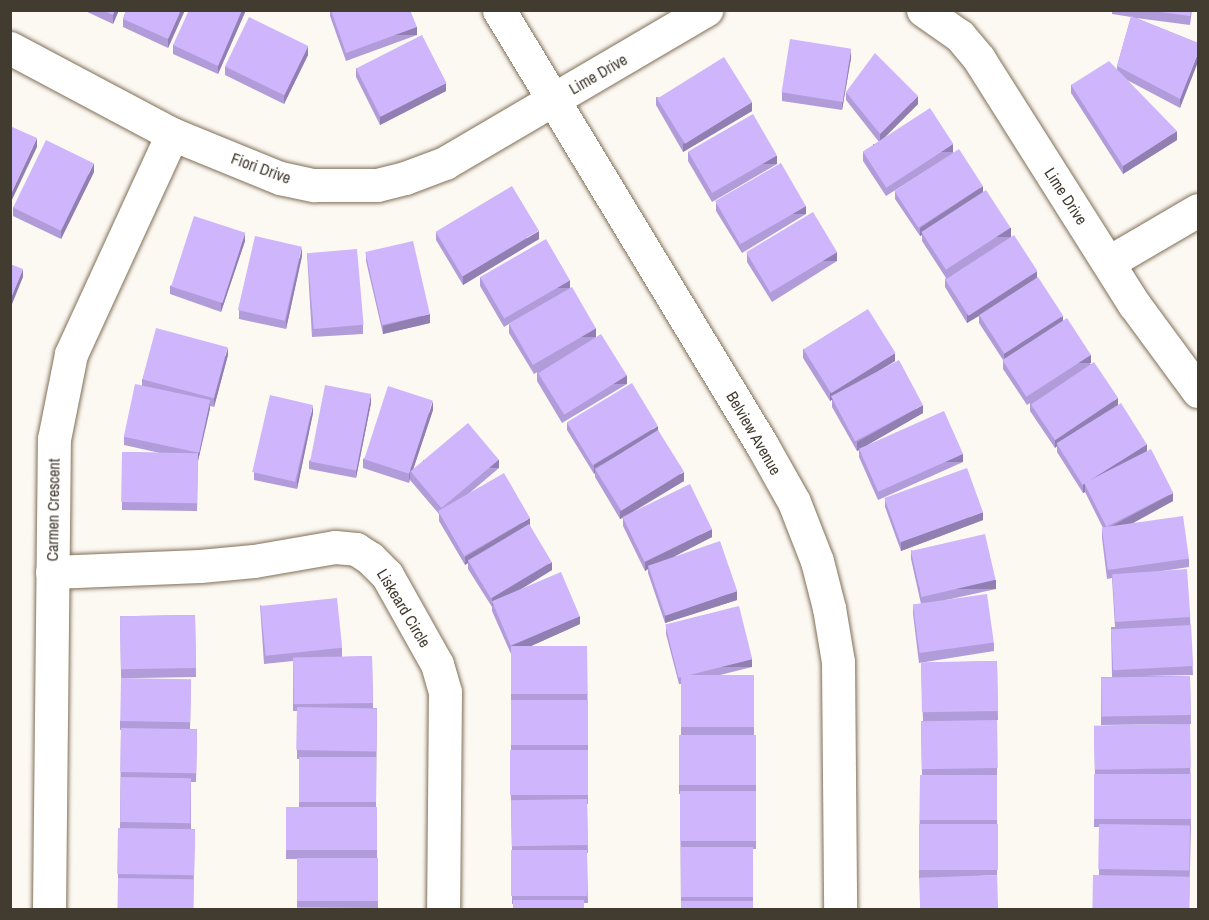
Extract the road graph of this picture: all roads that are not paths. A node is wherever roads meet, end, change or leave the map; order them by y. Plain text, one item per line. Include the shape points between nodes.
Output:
1 (500, 10) edge
2 (706, 10) edge
3 (923, 10) edge
4 (10, 48) edge
5 (552, 101) junction
6 (172, 134) junction
7 (1198, 210) edge
8 (1109, 262) junction
9 (1198, 391) edge
10 (52, 572) junction
11 (50, 909) edge
12 (443, 909) edge
13 (840, 909) edge

1 - 5 street, Belview Avenue
2 - 5 street, Lime Drive
3 - 8 street, Lime Drive via 960,36 979,59
4 - 6 street, Fiori Drive
5 - 6 street, Fiori Drive via 444,163 377,185 314,185 280,178
5 - 13 street, Belview Avenue via 762,445 794,502 817,561 838,662
6 - 10 street, Carmen Crescent via 71,354 54,439
7 - 8 street
8 - 9 street, Lime Drive via 1134,304
10 - 11 street, Carmen Crescent
10 - 12 street, Liskeard Circle via 200,566 335,547 356,549 370,558 387,575 437,664 445,692

